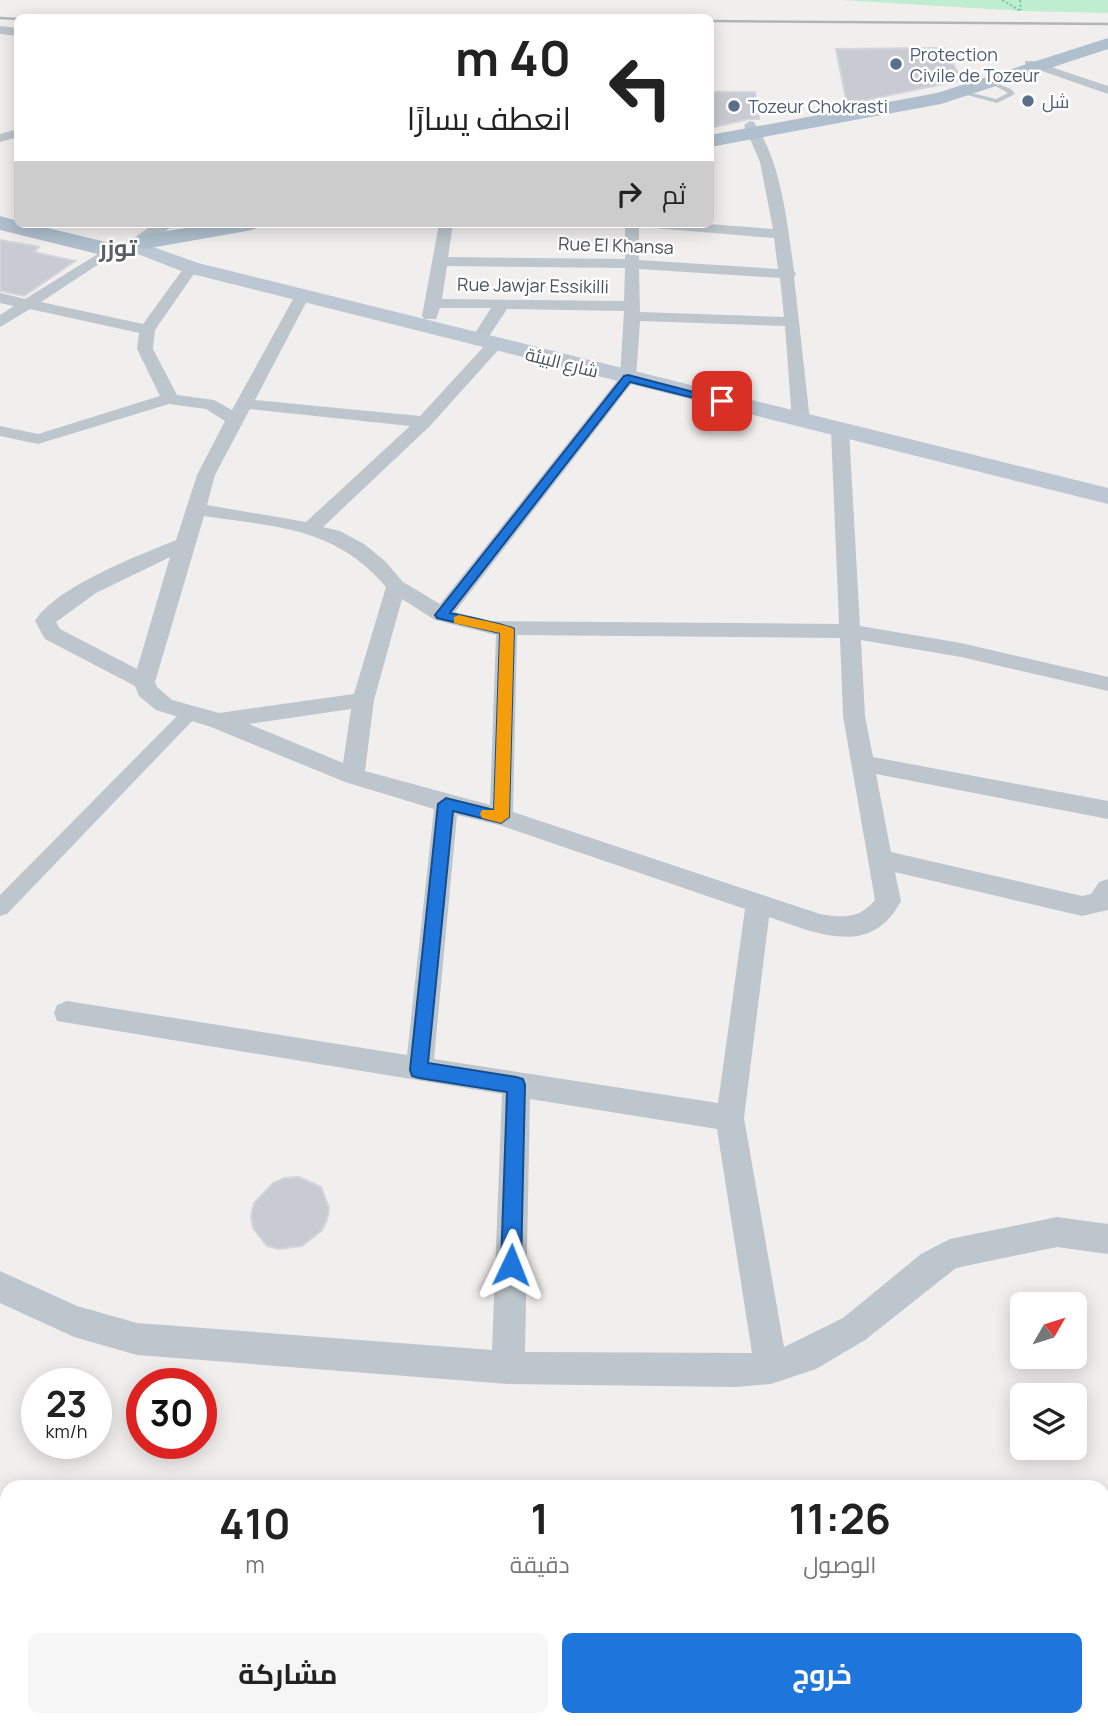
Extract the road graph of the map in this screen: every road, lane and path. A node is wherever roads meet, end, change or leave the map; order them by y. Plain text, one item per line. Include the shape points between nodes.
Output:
1 (1002, 0) edge
2 (1020, 0) edge
3 (1108, 37) edge
4 (1108, 44) edge
5 (1034, 65) junction
6 (1108, 90) edge
7 (753, 129) junction
8 (714, 132) edge
9 (714, 140) edge
10 (41, 228) edge
11 (55, 228) edge
12 (162, 228) edge
13 (225, 228) edge
14 (445, 228) edge
15 (632, 228) edge
16 (705, 228) edge
17 (781, 234) junction
18 (142, 243) junction
19 (108, 247) junction
20 (441, 261) junction
21 (631, 264) junction
22 (191, 268) junction
23 (789, 274) junction
24 (302, 295) junction
25 (0, 298) edge
26 (434, 303) junction
27 (502, 304) junction
28 (29, 305) junction
29 (632, 311) junction
30 (0, 322) edge
31 (793, 322) junction
32 (426, 327) junction
33 (147, 330) junction
34 (486, 343) junction
35 (628, 378) junction
36 (170, 398) junction
37 (240, 412) junction
38 (801, 421) junction
39 (424, 422) junction
40 (840, 430) junction
41 (0, 432) edge
42 (1108, 496) edge
43 (197, 509) junction
44 (312, 527) junction
45 (184, 544) junction
46 (396, 586) junction
47 (442, 615) junction
48 (507, 629) junction
49 (849, 631) junction
50 (144, 682) junction
51 (1108, 684) edge
52 (363, 700) junction
53 (189, 714) junction
54 (219, 721) junction
55 (862, 763) junction
56 (353, 776) junction
57 (446, 804) junction
58 (1108, 810) edge
59 (501, 817) junction
60 (881, 859) junction
61 (1108, 889) edge
62 (758, 903) junction
63 (0, 908) edge
64 (66, 1013) dead end
65 (419, 1070) junction
66 (516, 1085) junction
67 (730, 1118) junction
68 (1108, 1239) edge
69 (0, 1287) edge
70 (508, 1368) junction
71 (771, 1368) junction

1 - 2 path via 1021,11
3 - 5 main road
4 - 5 main road
5 - 6 street
5 - 7 main road via 938,93
5 - 7 main road via 941,98
7 - 8 main road
7 - 9 main road
7 - 17 street via 771,180
10 - 19 main road
11 - 19 main road
12 - 18 street
13 - 18 main road
14 - 20 street
15 - 21 street
16 - 17 street
17 - 23 street
18 - 19 main road via 124,255
18 - 22 main road, شارع البيئة
19 - 28 street
20 - 21 street, Rue El Khansa
20 - 26 street
21 - 23 street, Rue El Khansa
21 - 29 street
22 - 24 main road, شارع البيئة
22 - 33 street
23 - 31 street
24 - 32 main road, شارع البيئة
24 - 37 street
25 - 28 street
26 - 27 street, Rue Jawjar Essikilli
26 - 32 street
27 - 29 street, Rue Jawjar Essikilli
27 - 34 street
28 - 30 street
28 - 33 street
29 - 31 street, Rue Jawjar Essikilli
29 - 35 street
31 - 38 street
32 - 34 main road, شارع البيئة
33 - 36 street via 145,349
34 - 35 main road, شارع البيئة
34 - 39 street
35 - 38 main road, شارع البيئة
35 - 47 street
36 - 37 street
36 - 41 street via 38,439
37 - 39 street
37 - 43 street via 206,475
38 - 40 main road, شارع البيئة
39 - 44 street
40 - 42 main road, شارع البيئة
40 - 49 street
43 - 44 street
43 - 45 street
44 - 46 street via 357,548
45 - 50 street
45 - 50 street via 132,566 46,621 52,634
46 - 47 street
46 - 52 street
47 - 48 street
48 - 49 street
48 - 59 street
49 - 51 street via 961,650
49 - 55 street
50 - 53 street via 164,705
52 - 54 street
52 - 56 street
53 - 54 street
53 - 63 street
54 - 56 street
55 - 58 street
55 - 60 street
56 - 57 street
57 - 59 street
57 - 65 street
59 - 62 street
60 - 61 street via 1082,906 1099,903
60 - 62 street via 888,901 865,924 835,928
62 - 67 street
64 - 65 street
65 - 66 street
66 - 67 street
66 - 70 street
67 - 71 street
68 - 71 street via 1057,1232 950,1254 855,1329 804,1357
69 - 70 street via 74,1321 137,1339
70 - 71 street

